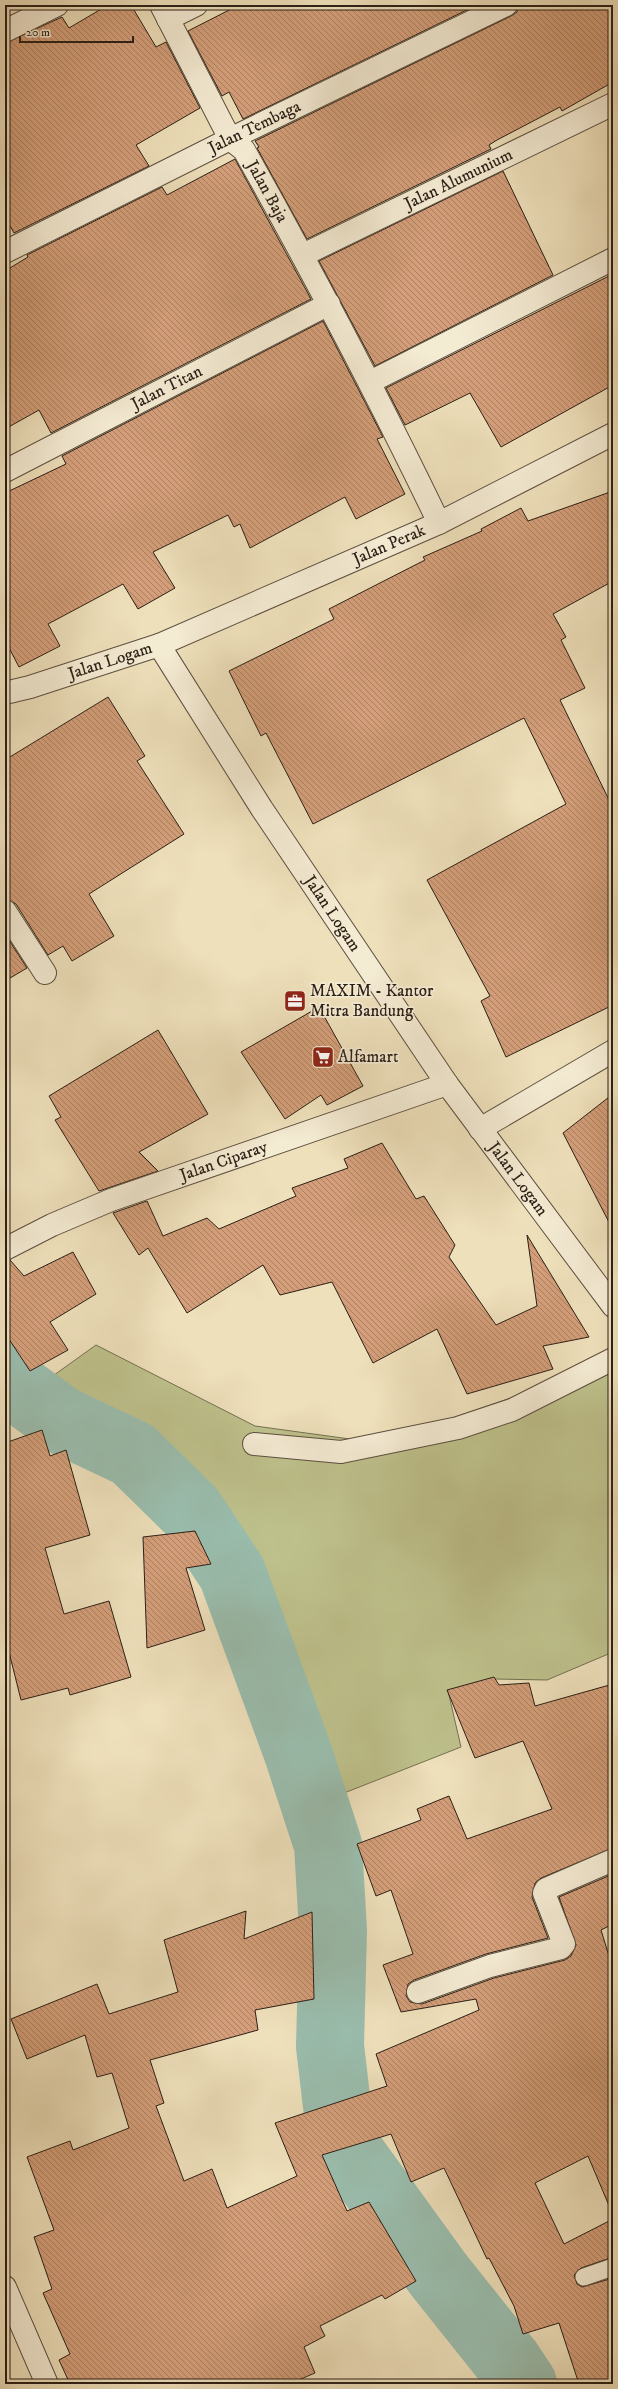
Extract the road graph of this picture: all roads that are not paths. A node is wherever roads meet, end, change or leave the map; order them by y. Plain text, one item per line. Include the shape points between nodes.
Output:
1 (57, 5) edge
2 (196, 5) edge
3 (506, 5) edge
4 (165, 12) edge
5 (5, 31) edge
6 (613, 104) edge
7 (230, 139) junction
8 (5, 252) edge
9 (303, 255) junction
10 (613, 258) edge
11 (329, 304) junction
12 (370, 382) junction
13 (613, 434) edge
14 (5, 471) edge
15 (439, 523) junction
16 (160, 645) junction
17 (5, 693) edge
18 (5, 911) edge
19 (44, 973) dead end
20 (613, 1051) edge
21 (447, 1084) junction
22 (480, 1129) junction
23 (5, 1249) edge
24 (613, 1306) edge
25 (613, 1359) edge
26 (254, 1444) dead end
27 (613, 1860) edge
28 (418, 1992) dead end
29 (613, 2267) edge
30 (584, 2276) dead end
31 (5, 2287) edge
32 (47, 2384) edge

1 - 5 street
2 - 4 street
3 - 7 street, Jalan Tembaga
4 - 7 street, Jalan Baja
6 - 9 street, Jalan Alumunium
7 - 8 street, Jalan Tembaga
7 - 9 street, Jalan Baja via 244,150
9 - 11 street, Jalan Baja
10 - 12 street
11 - 12 street, Jalan Baja
11 - 14 street, Jalan Titan
12 - 15 street, Jalan Baja
13 - 15 street, Jalan Perak
15 - 16 street, Jalan Perak
16 - 17 street, Jalan Logam
16 - 21 street, Jalan Logam via 262,809
18 - 19 street
20 - 22 street
21 - 22 street, Jalan Logam
21 - 23 street, Jalan Ciparay via 111,1200 52,1225
22 - 24 street, Jalan Logam
25 - 26 street via 512,1410 458,1428 341,1452
27 - 28 street via 546,1889 544,1893 564,1944 561,1948 490,1966
29 - 30 lane
31 - 32 street

